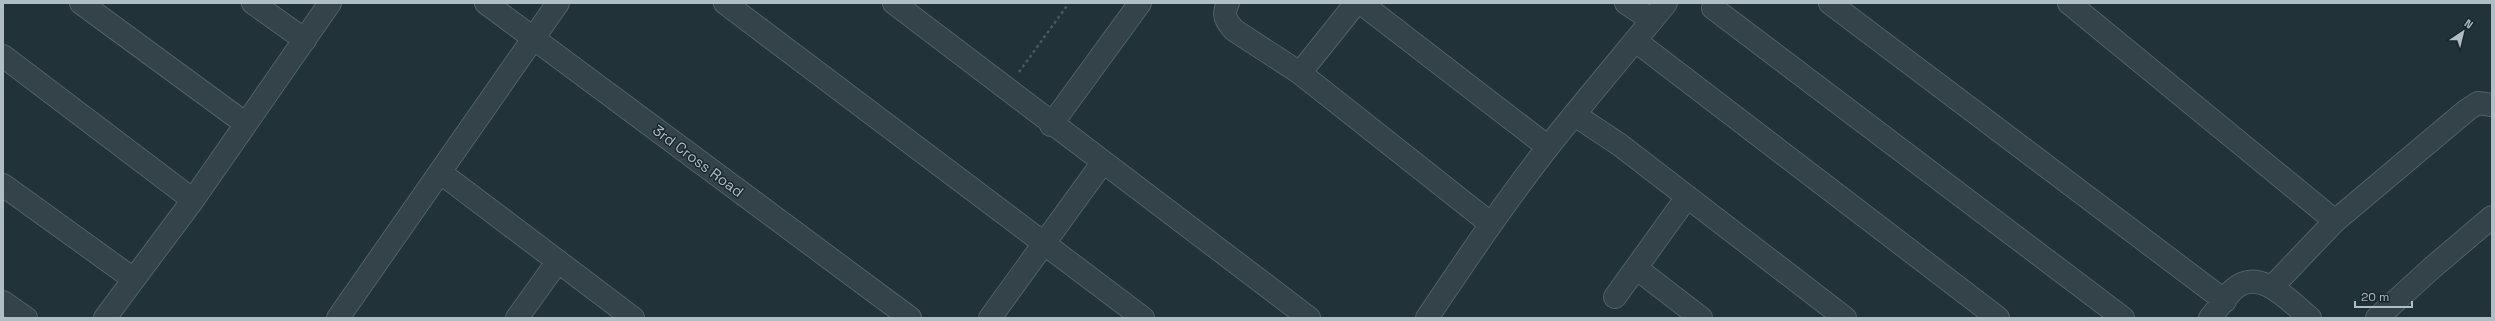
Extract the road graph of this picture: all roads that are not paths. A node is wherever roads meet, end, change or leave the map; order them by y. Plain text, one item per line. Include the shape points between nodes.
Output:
1 (253, 3) edge
2 (330, 3) edge
3 (486, 3) edge
4 (558, 3) edge
5 (725, 3) edge
6 (894, 3) edge
7 (1140, 3) edge
8 (1228, 3) edge
9 (1356, 3) edge
10 (1362, 3) edge
11 (1626, 3) edge
12 (1666, 3) edge
13 (1830, 3) edge
14 (2069, 3) edge
15 (88, 5) edge
16 (1713, 8) dead end
17 (1652, 20) junction
18 (532, 38) junction
19 (305, 40) junction
20 (1637, 42) junction
21 (3, 56) edge
22 (1300, 73) junction
23 (2492, 105) edge
24 (1575, 115) junction
25 (246, 124) junction
26 (1051, 125) junction
27 (1548, 147) junction
28 (1103, 162) junction
29 (440, 173) junction
30 (3, 185) edge
31 (1687, 197) junction
32 (193, 200) junction
33 (2492, 217) edge
34 (2335, 221) junction
35 (1491, 224) junction
36 (1044, 244) junction
37 (558, 261) junction
38 (1636, 268) junction
39 (132, 278) junction
40 (2272, 287) junction
41 (1615, 297) dead end
42 (2226, 301) junction
43 (3, 302) edge
44 (1832, 314) edge
45 (26, 318) edge
46 (105, 318) edge
47 (338, 318) edge
48 (517, 318) edge
49 (634, 318) edge
50 (910, 318) edge
51 (990, 318) edge
52 (1143, 318) edge
53 (1309, 318) edge
54 (1427, 318) edge
55 (1701, 318) edge
56 (1998, 318) edge
57 (2123, 318) edge
58 (2210, 318) edge
59 (2310, 318) edge
60 (2377, 318) edge

1 - 19 street
2 - 19 street
3 - 18 street, 3rd Cross Road
4 - 18 street
5 - 36 street
6 - 26 street via 1007,88
7 - 26 street
8 - 22 street via 1224,15 1226,22 1234,30
9 - 22 street
10 - 27 street
11 - 17 street
12 - 17 street
13 - 42 street
14 - 34 street
15 - 25 street
16 - 57 street
17 - 20 street
18 - 29 street
18 - 50 street, 3rd Cross Road
19 - 25 street
20 - 24 street
20 - 56 street
21 - 32 street
22 - 35 street
23 - 34 street via 2478,103 2467,110
24 - 27 street
24 - 31 street
25 - 32 street
26 - 28 street
27 - 35 street
28 - 36 street
28 - 53 street
29 - 37 street
29 - 47 street
30 - 39 street
31 - 38 street
31 - 44 street
32 - 39 street
33 - 60 street
34 - 40 street
35 - 54 street
36 - 51 street
36 - 52 street
37 - 48 street
37 - 49 street
38 - 41 street
38 - 55 street
39 - 46 street
40 - 42 street via 2259,281 2248,280 2233,289
40 - 59 street
42 - 58 street
43 - 45 street

